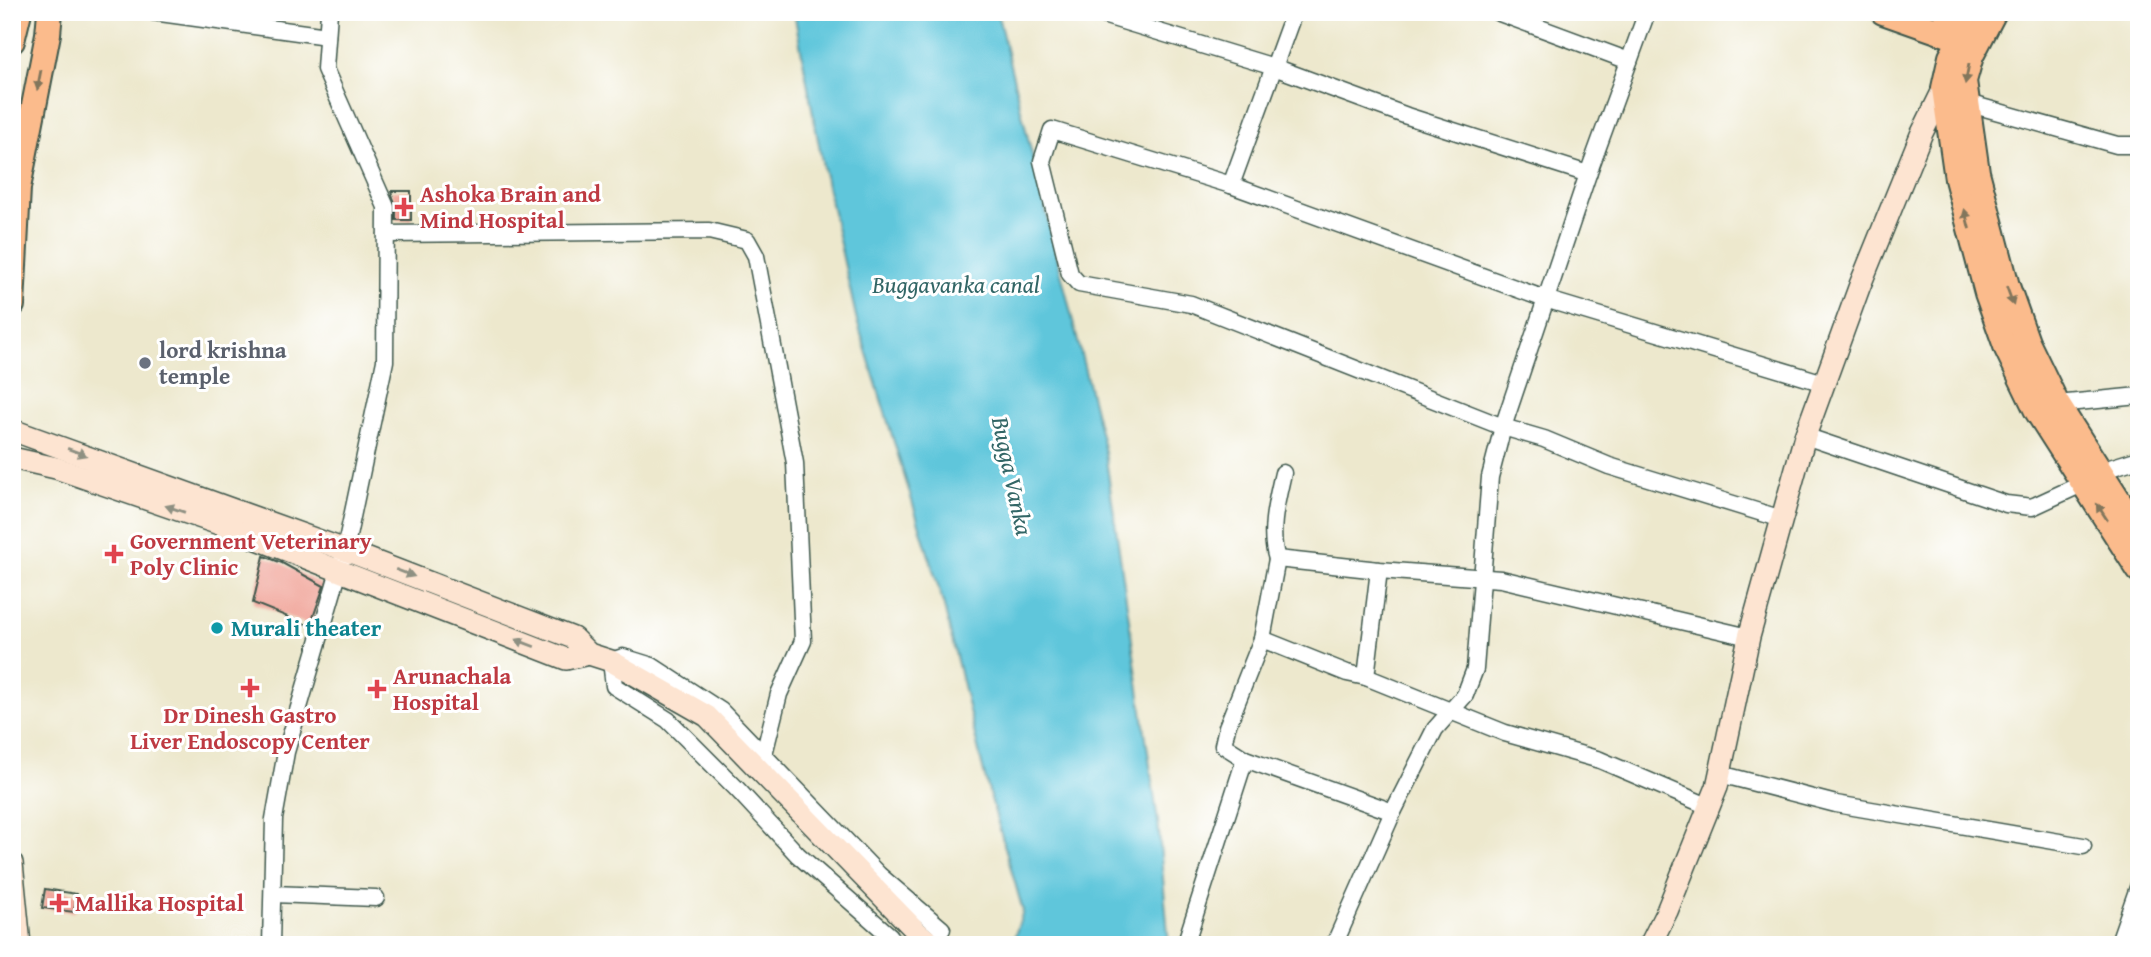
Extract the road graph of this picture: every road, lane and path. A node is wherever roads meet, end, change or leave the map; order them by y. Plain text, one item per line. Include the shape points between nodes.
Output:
1 (19, 12) edge
2 (50, 12) edge
3 (153, 12) edge
4 (329, 12) edge
5 (1093, 12) edge
6 (1294, 12) edge
7 (1497, 12) edge
8 (1647, 12) edge
9 (1883, 12) edge
10 (1945, 12) edge
11 (1994, 12) edge
12 (1969, 24) edge
13 (327, 36) junction
14 (12, 41) edge
15 (1629, 61) junction
16 (1274, 67) junction
17 (1944, 88) junction
18 (1967, 103) junction
19 (2139, 145) edge
20 (1588, 174) junction
21 (1231, 185) junction
22 (386, 234) junction
23 (1545, 299) junction
24 (12, 305) edge
25 (1824, 383) junction
26 (2139, 396) edge
27 (2057, 404) junction
28 (1503, 427) junction
29 (12, 430) edge
30 (1805, 436) junction
31 (12, 458) edge
32 (2139, 459) edge
33 (1283, 473) dead end
34 (2092, 477) junction
35 (1782, 519) junction
36 (2139, 532) edge
37 (1277, 559) junction
38 (342, 560) junction
39 (1379, 570) junction
40 (2139, 570) edge
41 (1481, 578) junction
42 (1749, 637) junction
43 (1262, 639) junction
44 (611, 660) junction
45 (1366, 677) junction
46 (1451, 711) junction
47 (764, 754) junction
48 (1245, 759) junction
49 (1720, 774) junction
50 (1710, 807) junction
51 (1393, 811) junction
52 (2083, 846) dead end
53 (12, 863) edge
54 (2138, 887) edge
55 (273, 894) junction
56 (376, 898) dead end
57 (930, 935) edge
58 (20, 945) edge
59 (271, 945) edge
60 (887, 945) edge
61 (1185, 945) edge
62 (1334, 945) edge
63 (1650, 945) edge
64 (2118, 945) edge

1 - 14 main road
2 -> 24 main road via 18,188
3 - 13 street
4 - 13 street
5 - 16 street
6 - 16 street
7 - 15 street
8 - 15 street
9 - 12 main road
10 - 12 main road
11 -> 18 main road via 1971,56 1964,81
12 - 17 main road via 1951,57
13 - 22 street via 325,69 386,208
15 - 20 street
16 - 20 street
16 - 21 street
17 - 25 main road via 1905,173
34 -> 17 main road via 2038,411 2007,349 1957,179
18 - 19 street via 2117,145
18 -> 27 main road via 1977,172 2007,286
20 - 23 street
21 - 23 street
21 - 28 street via 1052,130 1042,161 1070,274 1079,284 1191,304
22 - 38 street via 385,361
22 - 47 street via 709,231 747,240 757,256 795,463 803,641 779,694
23 - 25 street
23 - 28 street
25 - 30 main road
26 - 27 street
27 - 34 main road
28 - 35 street via 1609,467
28 - 41 street via 1490,477
29 -> 38 main road
30 - 34 street via 2006,504 2032,507
30 - 35 main road
38 -> 31 main road
32 - 34 street
33 - 37 street via 1275,506 1273,548
34 - 36 main road
40 -> 34 main road
35 - 42 main road
37 - 39 street
37 - 43 street
38 - 44 main road via 573,638 589,654
38 - 55 street via 286,752 274,819
39 - 41 street
39 - 45 street
41 - 42 street
41 - 46 street via 1475,668 1465,695
42 - 49 main road
43 - 45 street
43 - 48 street via 1223,745
44 - 47 street via 623,657 652,666 721,711
44 - 57 main road via 707,716
44 - 60 street via 614,686 668,720 798,855 890,936
45 - 46 street
46 - 50 street via 1506,733 1600,760
46 - 51 street via 1435,729
47 - 57 street via 880,875
48 - 51 street
48 - 61 street
49 - 50 main road
49 - 52 street via 1836,804
50 - 63 main road
51 - 62 street
53 - 58 main road
54 - 64 street
55 - 56 street
55 - 59 street

